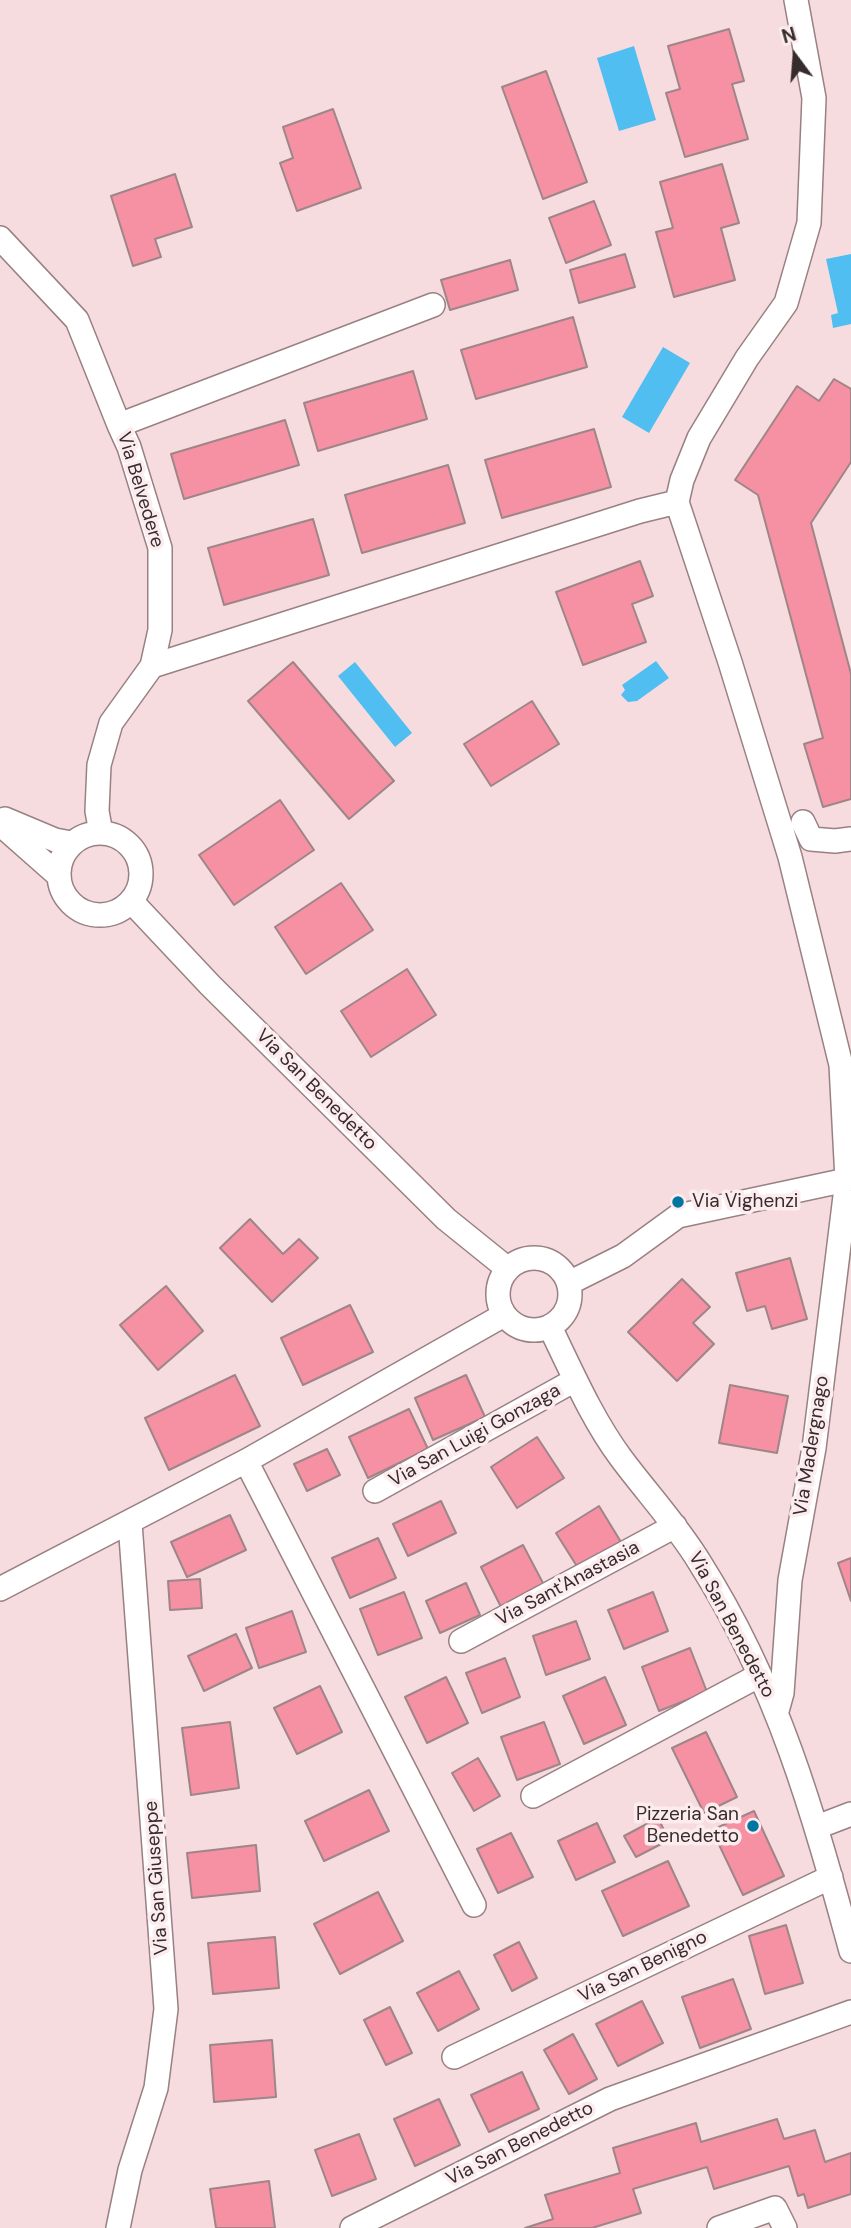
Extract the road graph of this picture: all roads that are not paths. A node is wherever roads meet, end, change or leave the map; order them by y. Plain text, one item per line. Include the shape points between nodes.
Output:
1 (795, 1) edge
2 (0, 238) edge
3 (433, 305) dead end
4 (119, 425) junction
5 (677, 502) junction
6 (152, 666) junction
7 (0, 817) edge
8 (803, 822) dead end
9 (0, 824) edge
10 (101, 833) junction
11 (851, 839) edge
12 (71, 844) junction
13 (58, 875) junction
14 (131, 901) junction
15 (849, 1180) edge
16 (508, 1269) junction
17 (569, 1283) junction
18 (504, 1315) junction
19 (550, 1327) junction
20 (575, 1380) junction
21 (246, 1461) junction
22 (375, 1491) dead end
23 (130, 1523) junction
24 (676, 1526) junction
25 (0, 1589) edge
26 (461, 1641) dead end
27 (761, 1675) junction
28 (777, 1711) junction
29 (533, 1796) dead end
30 (851, 1814) edge
31 (817, 1827) junction
32 (831, 1877) junction
33 (474, 1905) dead end
34 (851, 1951) edge
35 (851, 2012) edge
36 (454, 2057) dead end
37 (118, 2228) edge
38 (352, 2228) edge
39 (719, 2228) edge
40 (785, 2228) edge

1 - 5 street via 814,98 809,223 786,303 699,438
2 - 4 street via 77,320
3 - 4 street, Via Belvedere
4 - 6 street, Via Belvedere via 160,548 160,630
5 - 6 street
5 - 15 street, Via Madergnago via 802,907 841,1065
6 - 10 street, Via Belvedere via 111,723 99,765
7 - 12 street
8 - 11 street via 811,839
9 - 13 street
10 - 12 street via 85,835
10 - 14 street via 114,835 135,851 141,877
12 - 13 street via 61,858
13 - 14 street via 69,901 95,915 115,912
14 - 16 street, Via San Benedetto via 446,1219
15 - 17 street via 678,1216 623,1256
15 - 28 street, Via Madergnago via 814,1448 790,1580
16 - 17 street via 535,1258 550,1261
16 - 18 street via 499,1286
17 - 19 street via 569,1303 559,1322
18 - 19 street via 533,1331
18 - 21 street
19 - 20 street, Via San Benedetto
20 - 22 street, Via San Luigi Gonzaga
20 - 24 street, Via San Benedetto via 619,1456
21 - 23 street
21 - 33 street
23 - 25 street
23 - 37 street, Via San Giuseppe via 166,2009 156,2088 130,2170
24 - 26 street, Via Sant'Anastasia
24 - 27 street, Via San Benedetto
27 - 28 street, Via San Benedetto
27 - 29 street
28 - 31 street, Via San Benedetto
30 - 31 street
31 - 32 street, Via San Benedetto
32 - 34 street, Via San Benedetto
32 - 36 street, Via San Benigno
35 - 38 street, Via San Benedetto via 610,2099
39 - 40 street via 775,2208

